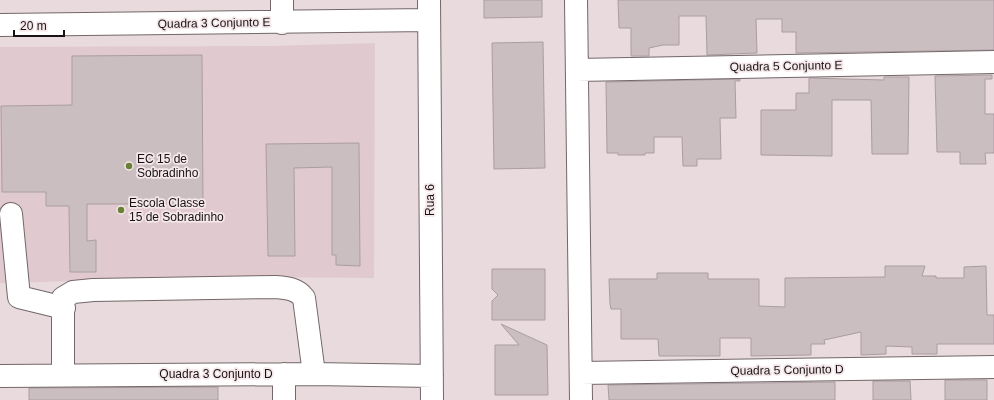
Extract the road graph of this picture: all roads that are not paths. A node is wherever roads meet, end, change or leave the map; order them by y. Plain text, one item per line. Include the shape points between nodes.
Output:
1 (282, 0) edge
2 (576, 0) edge
3 (429, 10) edge
4 (282, 23) junction
5 (0, 25) edge
6 (994, 62) edge
7 (577, 70) junction
8 (11, 214) dead end
9 (64, 308) junction
10 (994, 367) edge
11 (581, 373) junction
12 (284, 374) junction
13 (314, 374) junction
14 (63, 375) junction
15 (0, 376) edge
16 (432, 376) junction
17 (284, 400) edge
18 (432, 400) edge
19 (581, 400) edge

1 - 4 street
2 - 7 street
3 - 4 street, Quadra 3 Conjunto E
3 - 16 street, Rua 6
4 - 5 street, Quadra 3 Conjunto E
6 - 7 street, Quadra 5 Conjunto E
7 - 11 street
8 - 9 street via 19,297
9 - 13 street via 63,298 73,292 82,291 287,288 299,292 304,298
9 - 14 street
10 - 11 street, Quadra 5 Conjunto D
11 - 19 street
12 - 13 street, Quadra 3 Conjunto D
12 - 14 street, Quadra 3 Conjunto D
12 - 17 street
13 - 16 street, Quadra 3 Conjunto D
14 - 15 street, Quadra 3 Conjunto D
16 - 18 street, Rua 6

